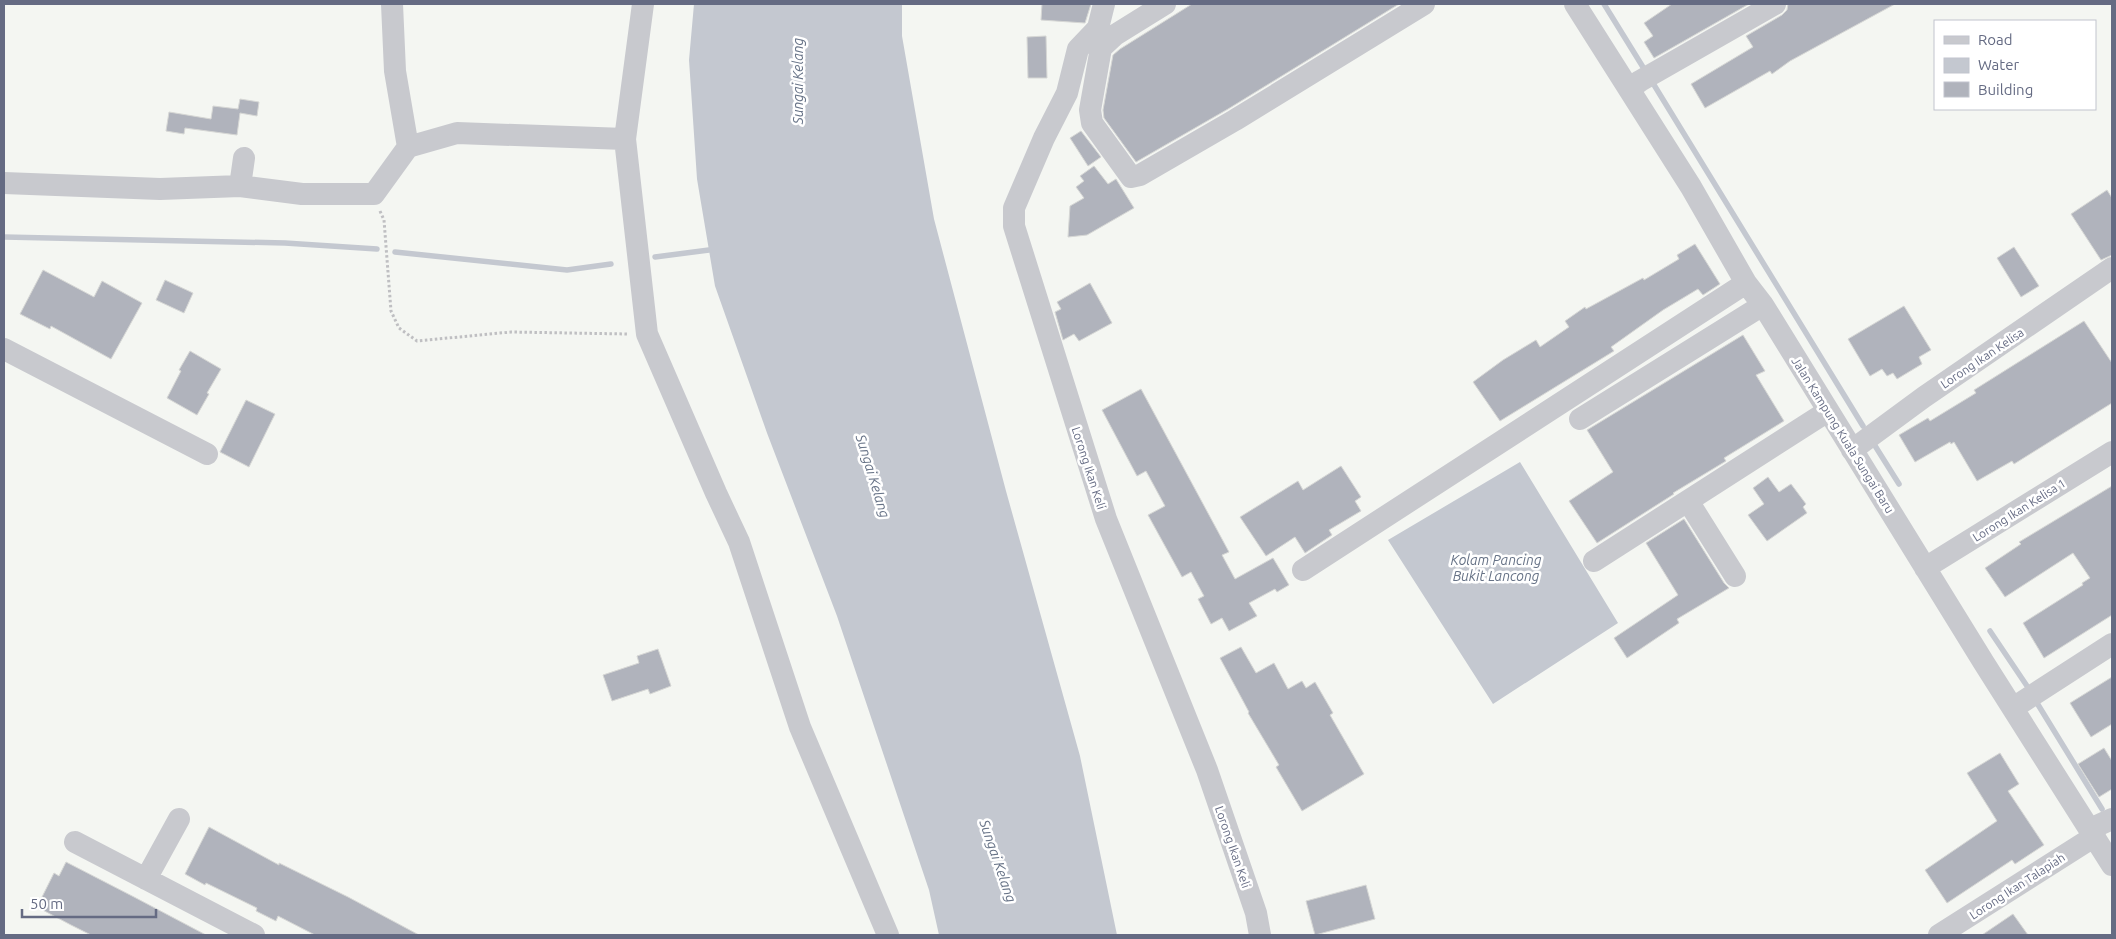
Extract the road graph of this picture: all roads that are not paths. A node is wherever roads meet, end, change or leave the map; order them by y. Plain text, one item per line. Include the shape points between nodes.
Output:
1 (392, 4) edge
2 (643, 4) edge
3 (1104, 4) edge
4 (1165, 4) edge
5 (1424, 4) edge
6 (1775, 4) edge
7 (1586, 8) edge
8 (1642, 80) junction
9 (626, 139) junction
10 (408, 147) junction
11 (244, 158) dead end
12 (4, 183) edge
13 (240, 186) junction
14 (2112, 268) edge
15 (1746, 282) junction
16 (1763, 305) junction
17 (4, 349) edge
18 (1828, 411) junction
19 (1580, 419) dead end
20 (1852, 450) junction
21 (2112, 452) edge
22 (207, 454) dead end
23 (1688, 500) junction
24 (1594, 560) dead end
25 (1925, 568) junction
26 (1303, 570) dead end
27 (1735, 576) dead end
28 (2112, 644) edge
29 (2013, 708) junction
30 (179, 819) dead end
31 (2112, 819) edge
32 (2092, 833) junction
33 (75, 842) dead end
34 (2112, 865) edge
35 (146, 879) junction
36 (254, 935) edge
37 (888, 935) edge
38 (1260, 935) edge
39 (1939, 935) edge

1 - 10 street via 395,71
2 - 9 street
3 - 38 street, Lorong Ikan Keli via 1098,28 1078,49 1067,93 1014,208 1014,226 1106,520 1207,770 1256,913
4 - 5 street via 1100,48 1090,110 1092,123 1131,177 1140,175 1235,120
6 - 8 street
7 - 8 street, Jalan Kampung Kuala Sungai Baru
8 - 15 street, Jalan Kampung Kuala Sungai Baru via 1691,188
9 - 10 street via 457,133
9 - 37 street via 648,334 739,542 800,727
10 - 13 street via 374,194 292,193
11 - 13 street
12 - 13 street via 160,189
14 - 20 street, Lorong Ikan Kelisa
15 - 16 street, Jalan Kampung Kuala Sungai Baru
15 - 26 street
16 - 18 street, Jalan Kampung Kuala Sungai Baru
16 - 19 street
17 - 22 street
18 - 20 street, Jalan Kampung Kuala Sungai Baru
18 - 23 street
20 - 25 street, Jalan Kampung Kuala Sungai Baru
21 - 25 street, Lorong Ikan Kelisa 1
23 - 24 street
23 - 27 street
25 - 29 street, Jalan Kampung Kuala Sungai Baru
28 - 29 street
29 - 32 street, Jalan Kampung Kuala Sungai Baru
30 - 35 street
31 - 32 street, Lorong Ikan Talapiah
32 - 34 street, Jalan Kampung Kuala Sungai Baru
32 - 39 street, Lorong Ikan Talapiah
33 - 35 street
35 - 36 street

